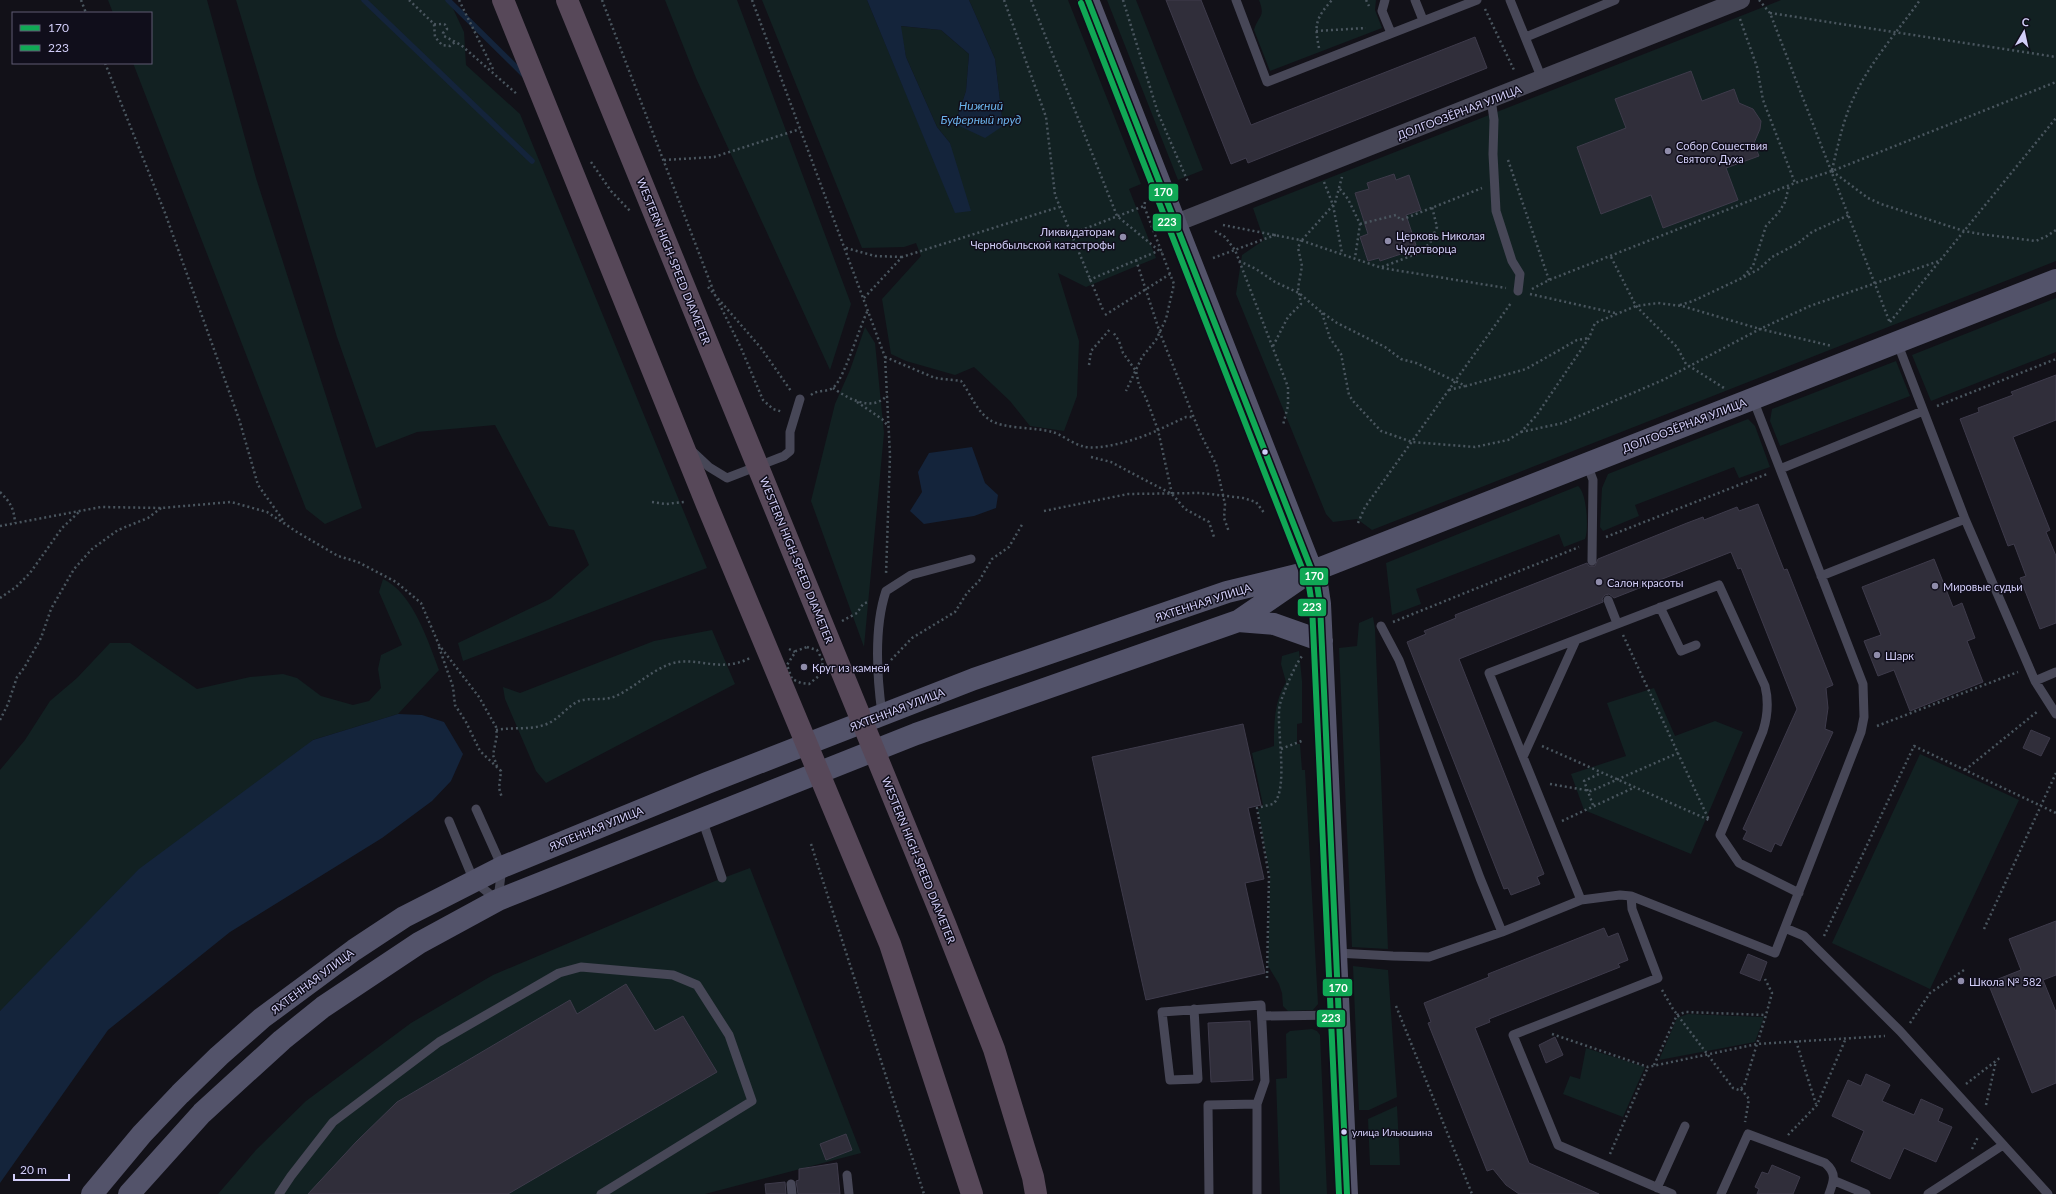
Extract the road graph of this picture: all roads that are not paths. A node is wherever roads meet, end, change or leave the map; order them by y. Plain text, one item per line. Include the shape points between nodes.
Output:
1 (503, 0) edge
2 (567, 0) edge
3 (1088, 0) edge
4 (1236, 0) edge
5 (1385, 0) edge
6 (1415, 0) edge
7 (1510, 0) edge
8 (1615, 0) edge
9 (1473, 1) edge
10 (1737, 1) edge
11 (1423, 20) junction
12 (1390, 29) junction
13 (1526, 37) junction
14 (1542, 79) junction
15 (1491, 99) junction
16 (591, 202) dead end
17 (1176, 223) junction
18 (2056, 280) edge
19 (1521, 292) road end
20 (1893, 332) junction
21 (800, 399) dead end
22 (1753, 399) junction
23 (1923, 411) junction
24 (1587, 464) junction
25 (1780, 469) junction
26 (1965, 519) junction
27 (971, 559) dead end
28 (1592, 561) dead end
29 (1313, 571) junction
30 (1821, 576) junction
31 (1608, 600) dead end
32 (1660, 608) junction
33 (1238, 621) junction
34 (1617, 623) junction
35 (1381, 626) dead end
36 (1576, 640) junction
37 (1322, 641) junction
38 (1696, 645) dead end
39 (2056, 672) edge
40 (2035, 681) junction
41 (882, 714) junction
42 (2056, 714) edge
43 (1523, 757) junction
44 (476, 809) dead end
45 (702, 819) junction
46 (449, 821) dead end
47 (502, 867) junction
48 (722, 878) dead end
49 (474, 881) junction
50 (1799, 893) junction
51 (1631, 896) junction
52 (498, 900) junction
53 (1581, 900) junction
54 (1785, 928) junction
55 (1502, 932) junction
56 (1336, 953) junction
57 (1194, 1009) junction
58 (1338, 1015) junction
59 (1262, 1016) junction
60 (1257, 1104) junction
61 (1685, 1126) dead end
62 (2003, 1145) junction
63 (847, 1175) dead end
64 (1834, 1180) junction
65 (791, 1184) dead end
66 (1657, 1188) junction
67 (92, 1194) edge
68 (129, 1194) edge
69 (279, 1194) edge
70 (602, 1194) edge
71 (792, 1194) edge
72 (849, 1194) edge
73 (972, 1194) edge
74 (1036, 1194) edge
75 (1209, 1194) edge
76 (1257, 1194) edge
77 (1347, 1194) edge
78 (1672, 1194) edge
79 (1721, 1194) edge
80 (1829, 1194) edge
81 (1866, 1194) edge
82 (1928, 1194) edge
83 (2048, 1194) edge

1 - 73 highway, bridge via 707,505 890,944
2 - 74 highway, WESTERN HIGH-SPEED DIAMETER, bridge via 945,924 994,1049
3 - 17 main road
4 - 12 lane via 1267,82
5 - 12 lane via 1382,11
6 - 11 lane
7 - 13 lane
8 - 13 lane
9 - 11 lane
10 - 14 street, ДОЛГООЗЁРНАЯ УЛИЦА
11 - 12 lane
13 - 14 lane
14 - 15 street, ДОЛГООЗЁРНАЯ УЛИЦА
15 - 17 street, ДОЛГООЗЁРНАЯ УЛИЦА
15 - 19 lane via 1494,120 1496,211 1512,261 1520,274
16 - 21 lane via 694,454 698,458 727,478 784,456 790,451 790,432
17 - 29 main road
18 - 20 main road, ДОЛГООЗЁРНАЯ УЛИЦА
20 - 22 main road, ДОЛГООЗЁРНАЯ УЛИЦА
20 - 23 lane
22 - 24 main road, ДОЛГООЗЁРНАЯ УЛИЦА
22 - 25 lane
23 - 25 lane
23 - 26 lane
24 - 28 lane via 1593,480
24 - 29 main road, ДОЛГООЗЁРНАЯ УЛИЦА
25 - 30 lane
26 - 30 lane
26 - 40 lane
27 - 41 lane via 911,575 886,592 879,633 879,693
29 - 33 main road, ЯХТЕННАЯ УЛИЦА
29 - 37 main road via 1320,604
29 - 41 main road, ЯХТЕННАЯ УЛИЦА via 1227,592 974,679
30 - 50 lane via 1863,684 1864,717 1861,732
31 - 34 lane
32 - 34 lane
32 - 38 lane via 1682,651
32 - 50 lane via 1719,585 1766,693 1768,716 1720,835 1739,863
33 - 37 main road via 1274,624
33 - 45 main road, ЯХТЕННАЯ УЛИЦА via 916,734
34 - 36 lane
35 - 55 lane via 1399,660
36 - 43 lane
36 - 43 lane via 1489,673
37 - 56 main road
39 - 40 lane
40 - 42 lane
41 - 47 main road, ЯХТЕННАЯ УЛИЦА
43 - 53 lane
44 - 47 lane
45 - 48 lane
45 - 52 main road, ЯХТЕННАЯ УЛИЦА
46 - 49 lane
47 - 49 main road, ЯХТЕННАЯ УЛИЦА
47 - 52 lane
49 - 52 lane
49 - 67 main road, ЯХТЕННАЯ УЛИЦА via 404,918 360,946 262,1018 180,1094 142,1134
50 - 54 lane
51 - 53 lane
51 - 54 lane via 1775,953
51 - 66 lane via 1632,909 1658,978 1513,1035 1558,1146
52 - 68 main road, ЯХТЕННАЯ УЛИЦА via 419,943 323,1007 282,1040 202,1113
53 - 55 lane
54 - 62 lane via 1804,936 1818,949 1900,1031
55 - 56 lane via 1429,956
56 - 58 main road
57 - 57 lane via 1162,1012 1170,1080 1198,1079
57 - 59 lane via 1261,1005
58 - 59 lane
58 - 77 main road
59 - 60 lane via 1265,1081
60 - 75 lane via 1208,1105
60 - 76 lane
61 - 66 lane
62 - 82 lane
62 - 83 lane
63 - 72 lane
64 - 79 lane via 1831,1168 1825,1163 1748,1134
64 - 80 lane
64 - 81 lane
65 - 71 lane
66 - 78 lane
69 - 70 lane via 333,1122 439,1042 558,973 581,967 673,975 697,985 725,1029 752,1101

